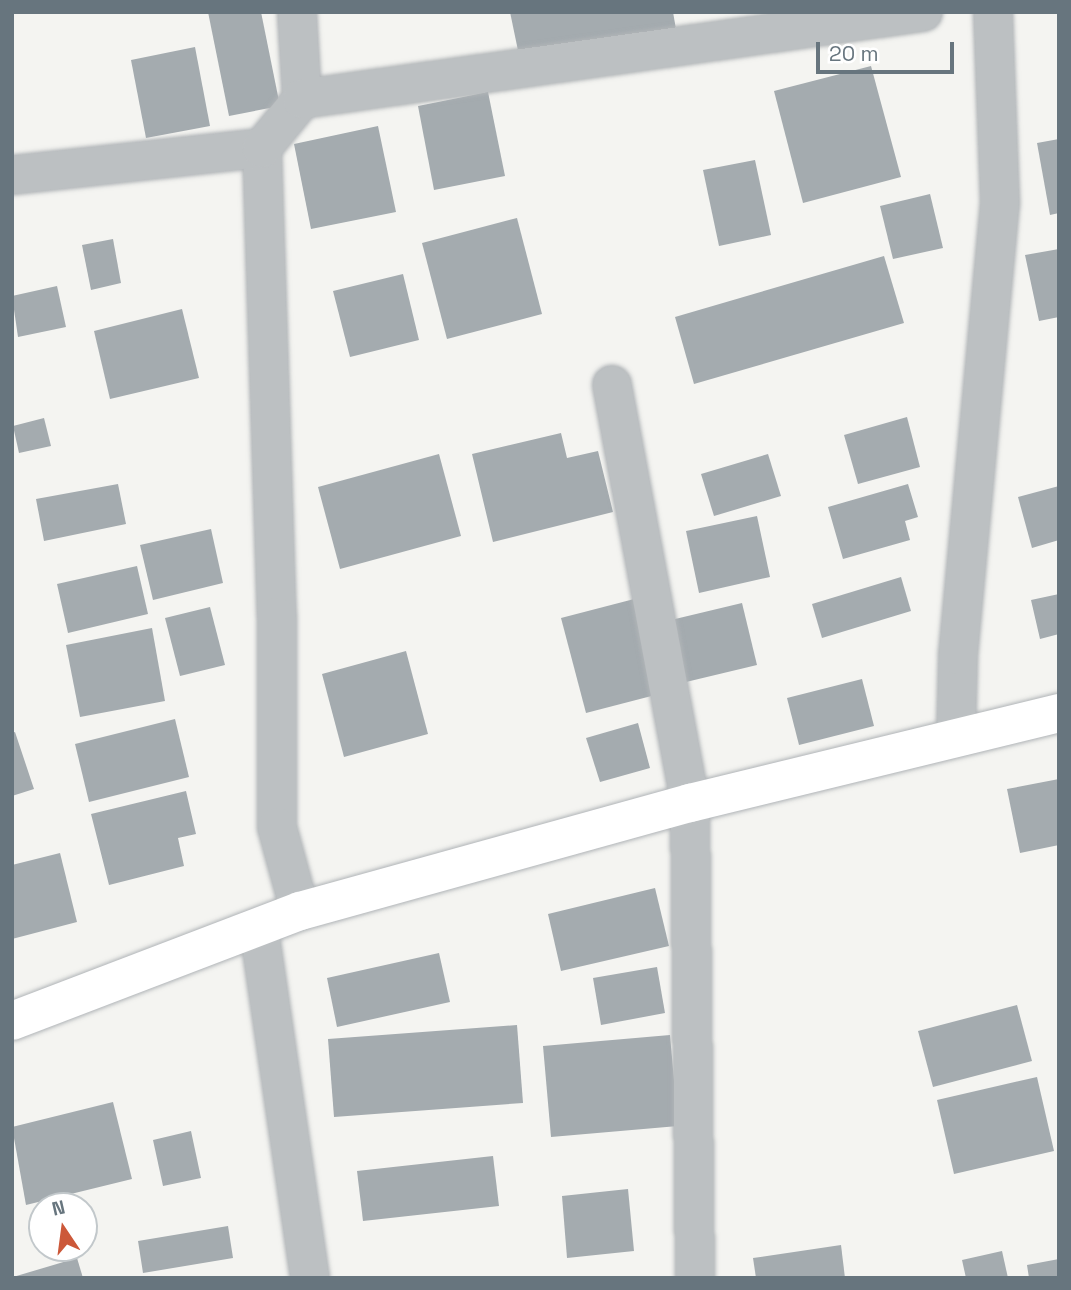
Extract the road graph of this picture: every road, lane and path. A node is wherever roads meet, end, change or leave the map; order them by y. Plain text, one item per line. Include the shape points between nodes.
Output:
1 (297, 12) edge
2 (923, 12) edge
3 (993, 12) edge
4 (302, 99) junction
5 (262, 148) junction
6 (12, 174) edge
7 (612, 385) dead end
8 (1059, 713) edge
9 (956, 734) junction
10 (690, 803) junction
11 (300, 911) junction
12 (259, 929) junction
13 (12, 1021) edge
14 (310, 1278) edge
15 (695, 1278) edge

1 - 4 street
2 - 4 street
3 - 9 street via 1000,203 958,655
4 - 5 street
5 - 6 street
5 - 11 street via 276,617 277,827
7 - 10 street
8 - 9 main road
9 - 10 main road
10 - 11 main road
10 - 15 street
11 - 12 main road
12 - 13 main road
12 - 14 street

